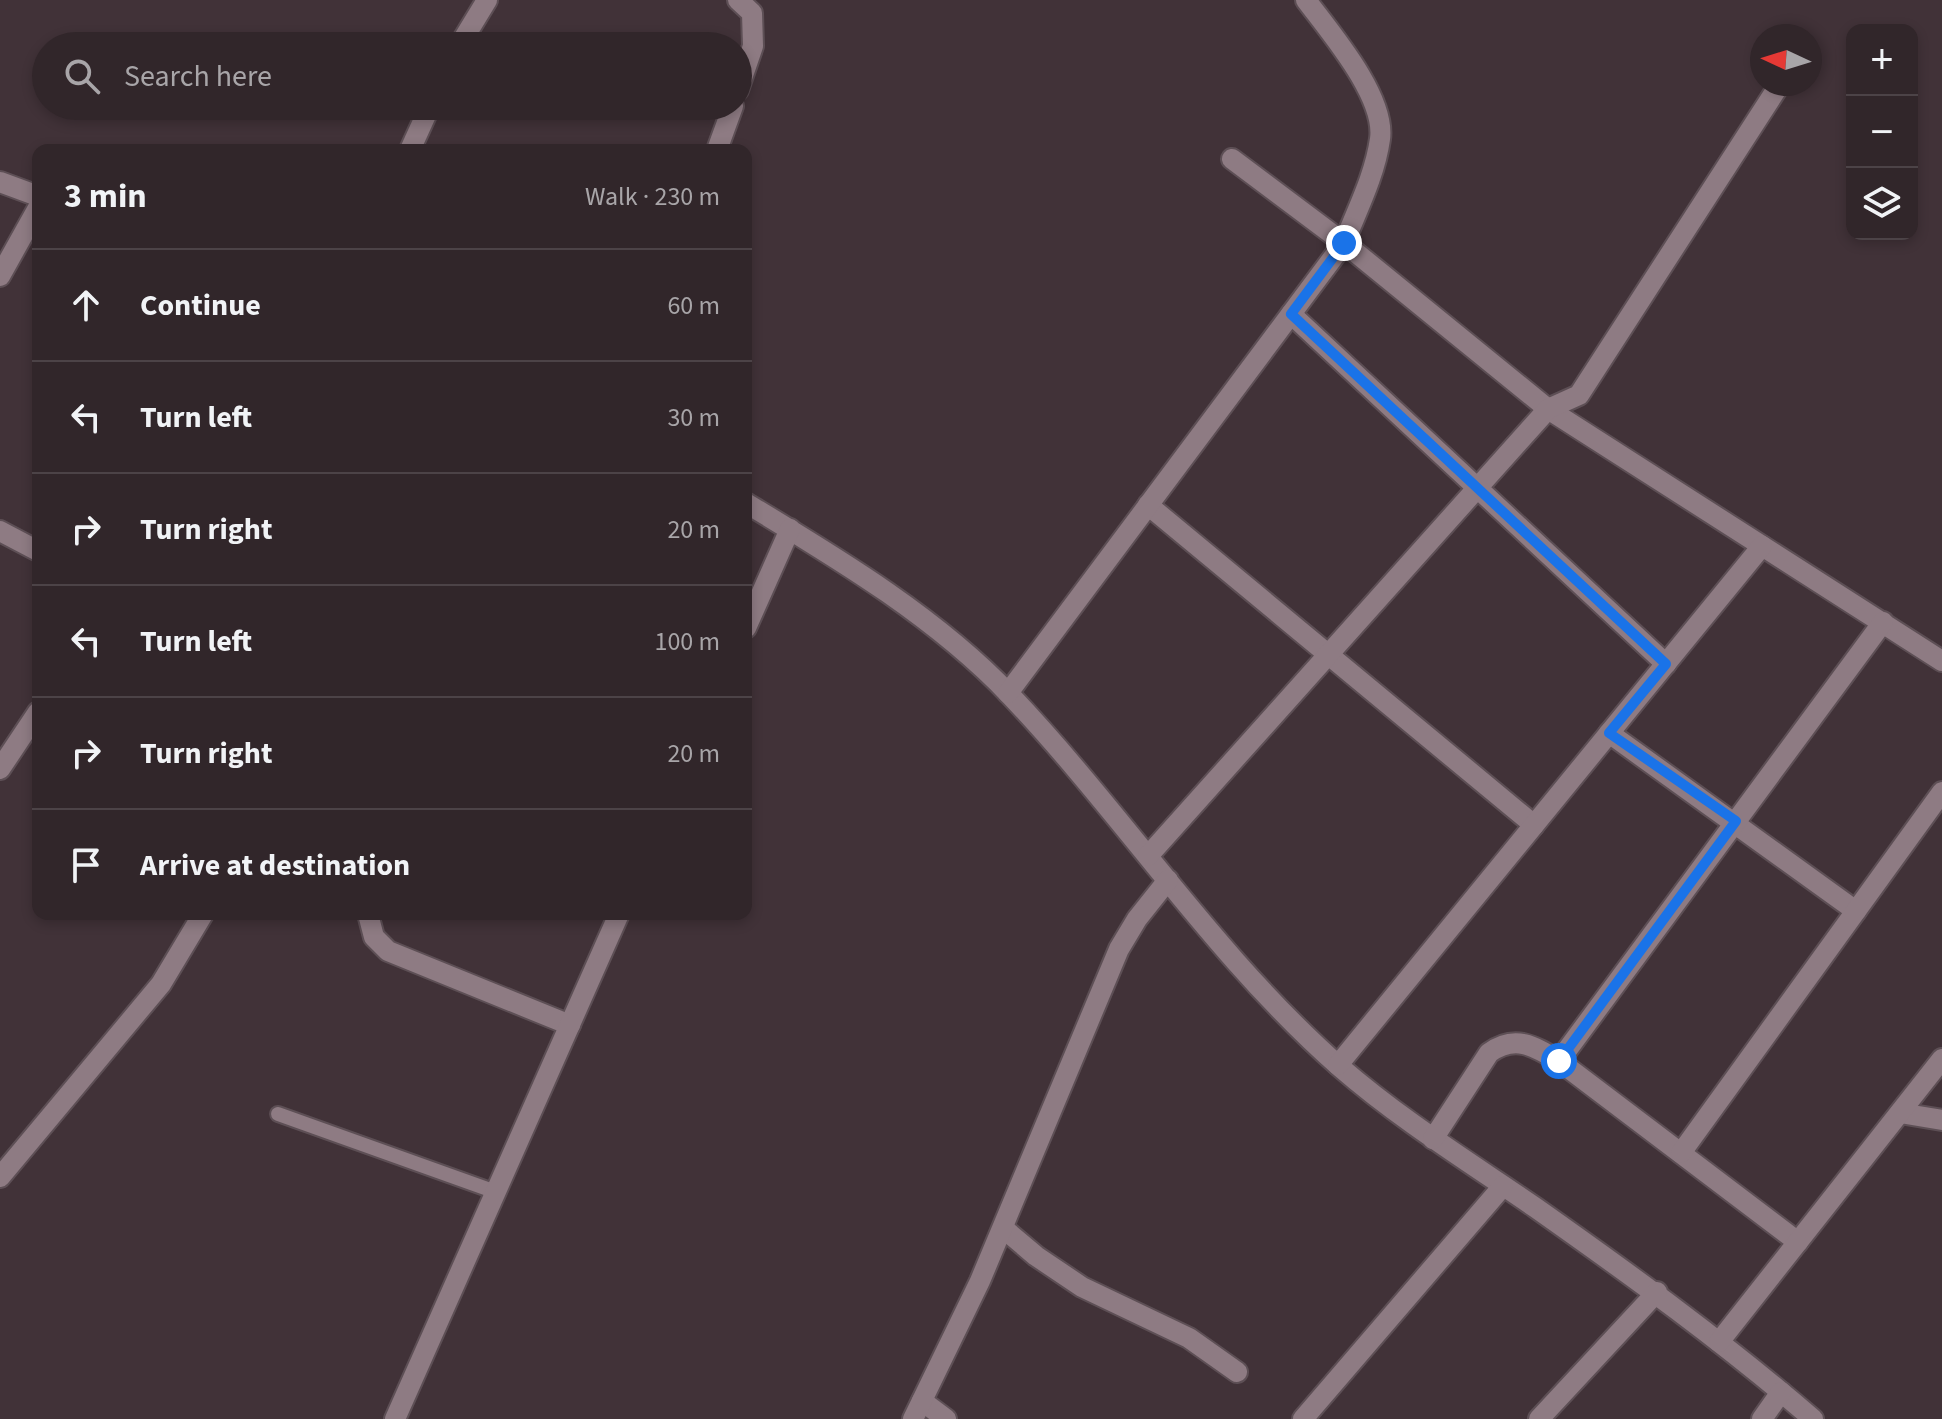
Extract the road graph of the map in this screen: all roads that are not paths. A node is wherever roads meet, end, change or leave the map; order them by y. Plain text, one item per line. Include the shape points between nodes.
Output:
1 (487, 0) edge
2 (738, 0) edge
3 (1306, 0) edge
4 (468, 32) edge
5 (752, 49) edge
6 (1772, 96) edge
7 (424, 120) edge
8 (728, 120) edge
9 (413, 144) edge
10 (719, 144) edge
11 (1232, 159) dead end
12 (0, 182) edge
13 (32, 194) edge
14 (32, 219) edge
15 (1344, 243) junction
16 (0, 276) edge
17 (1291, 314) junction
18 (1548, 409) junction
19 (1477, 487) junction
20 (1148, 505) junction
21 (752, 507) edge
22 (790, 529) junction
23 (0, 531) edge
24 (1762, 546) junction
25 (32, 548) edge
26 (752, 614) edge
27 (1883, 622) junction
28 (1328, 654) junction
29 (1942, 661) edge
30 (1666, 664) junction
31 (1008, 693) junction
32 (32, 721) edge
33 (1609, 733) junction
34 (0, 769) edge
35 (1942, 792) edge
36 (1736, 821) junction
37 (1534, 825) junction
38 (1148, 856) junction
39 (1168, 880) junction
40 (1856, 911) junction
41 (199, 920) edge
42 (370, 920) edge
43 (616, 920) edge
44 (570, 1025) junction
45 (1942, 1059) edge
46 (1559, 1061) junction
47 (1338, 1065) junction
48 (1900, 1113) junction
49 (278, 1114) dead end
50 (1942, 1120) edge
51 (1433, 1139) junction
52 (1681, 1153) junction
53 (0, 1177) edge
54 (1503, 1186) junction
55 (496, 1192) junction
56 (1003, 1228) junction
57 (1798, 1242) junction
58 (1657, 1292) junction
59 (1719, 1342) junction
60 (1237, 1372) dead end
61 (1781, 1392) junction
62 (917, 1410) edge
63 (395, 1419) edge
64 (946, 1419) edge
65 (1303, 1419) edge
66 (1539, 1419) edge
67 (1762, 1419) edge
68 (1813, 1419) edge

1 - 4 street
2 - 5 street via 752,13
3 - 15 street via 1350,58 1373,104 1381,135
6 - 18 street via 1579,395
7 - 9 street
8 - 10 street
11 - 15 street
12 - 13 street
14 - 16 street
15 - 17 street
15 - 18 street
17 - 19 street
17 - 20 street
18 - 19 street
18 - 24 street
19 - 28 street
19 - 30 street
20 - 28 street
20 - 31 street
21 - 22 street
22 - 26 street
22 - 31 street via 914,612
23 - 25 street
24 - 27 street
24 - 30 street
27 - 29 street
27 - 36 street
28 - 37 street
28 - 38 street
30 - 33 street
31 - 38 street
32 - 34 street
33 - 36 street
33 - 37 street
35 - 40 street
36 - 40 street
36 - 46 street
37 - 47 street
38 - 39 street
39 - 47 street via 1264,993
39 - 56 street via 1119,949
40 - 52 street
41 - 53 street via 161,984
42 - 44 street via 374,937 388,951
43 - 44 street
44 - 55 street
45 - 48 street
46 - 51 street via 1531,1044 1500,1045 1489,1053
46 - 52 street
47 - 51 street
48 - 50 street
48 - 57 street
49 - 55 lane
51 - 54 street
52 - 57 street
54 - 58 street
54 - 65 street
55 - 63 street
56 - 60 street via 1082,1287 1189,1338
56 - 62 street
57 - 59 street
58 - 59 street
58 - 66 street
59 - 61 street
61 - 67 street
61 - 68 street
62 - 64 street

